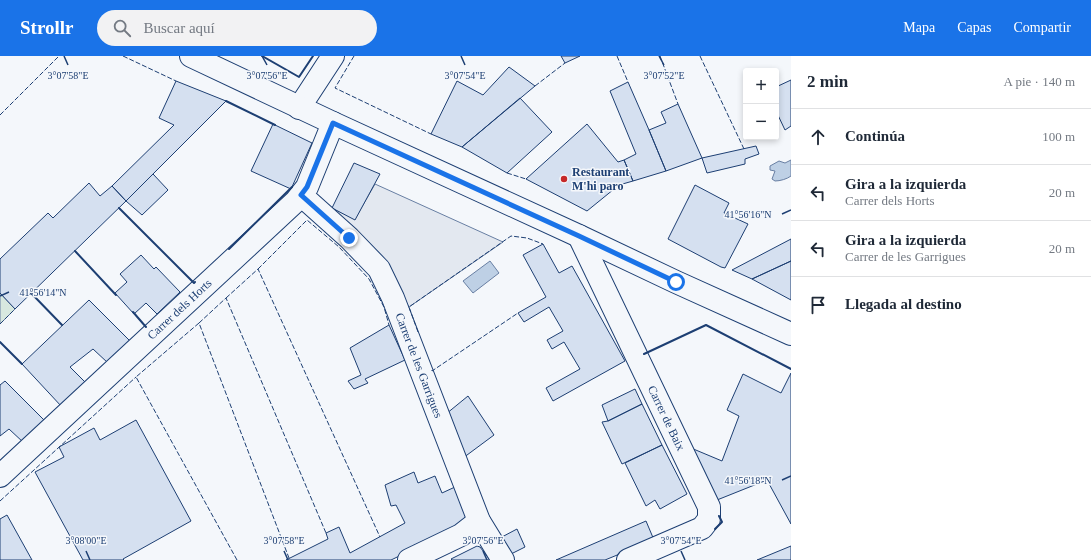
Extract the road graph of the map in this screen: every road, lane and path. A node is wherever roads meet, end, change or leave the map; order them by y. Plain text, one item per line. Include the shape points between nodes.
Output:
1 (191, 56) edge
2 (333, 56) edge
3 (299, 108) junction
4 (333, 123) junction
5 (301, 195) junction
6 (579, 236) junction
7 (791, 334) edge
8 (0, 476) edge
9 (479, 521) junction
10 (409, 560) edge
11 (504, 560) edge
12 (628, 560) edge

1 - 3 street
2 - 3 street
3 - 4 street
4 - 5 street, Carrer dels Horts via 307,187
4 - 6 street
5 - 8 street, Carrer dels Horts
5 - 9 street, Carrer de les Garrigues via 379,269 393,298
6 - 7 street
6 - 12 street, Carrer de Baix via 709,507 709,520 702,528
9 - 10 street via 461,535
9 - 11 street, Carrer de les Garrigues

